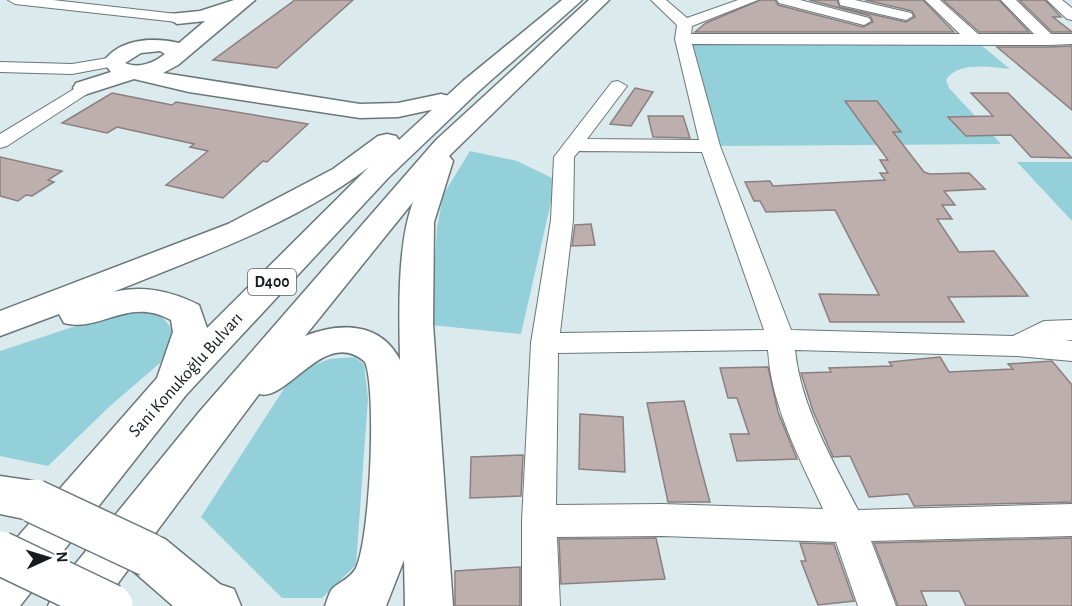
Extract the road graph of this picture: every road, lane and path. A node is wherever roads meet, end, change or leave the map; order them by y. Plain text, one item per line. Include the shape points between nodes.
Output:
1 (15, 0) edge
2 (573, 0) edge
3 (600, 0) edge
4 (658, 0) edge
5 (751, 0) edge
6 (784, 0) edge
7 (836, 0) edge
8 (909, 0) edge
9 (932, 0) edge
10 (1008, 0) edge
11 (1053, 0) edge
12 (20, 1) edge
13 (244, 2) edge
14 (0, 12) edge
15 (906, 16) junction
16 (1072, 16) edge
17 (177, 18) junction
18 (864, 21) dead end
19 (684, 32) junction
20 (926, 39) junction
21 (1072, 39) edge
22 (975, 40) junction
23 (1048, 40) junction
24 (150, 46) junction
25 (174, 58) junction
26 (114, 62) junction
27 (0, 67) edge
28 (136, 71) junction
29 (189, 85) junction
30 (471, 86) junction
31 (618, 86) dead end
32 (84, 88) junction
33 (441, 101) junction
34 (0, 142) edge
35 (445, 145) junction
36 (573, 145) junction
37 (711, 146) junction
38 (0, 324) edge
39 (0, 340) edge
40 (781, 340) junction
41 (545, 343) junction
42 (1069, 350) edge
43 (173, 385) junction
44 (214, 422) junction
45 (17, 498) edge
46 (1072, 520) edge
47 (539, 521) junction
48 (848, 526) junction
49 (0, 553) edge
50 (0, 593) edge
51 (211, 605) edge
52 (72, 606) edge
53 (111, 606) edge
54 (349, 606) edge
55 (429, 606) edge
56 (541, 606) edge
57 (877, 606) edge

1 - 12 street
2 - 30 main road, Sani Konukoğlu Bulvarı / D400
3 - 35 main road, D400
4 - 19 street
5 - 19 street
6 - 18 street
7 - 15 street
8 - 15 street
9 - 22 street
10 - 23 street
11 - 16 street
12 - 14 street
12 - 17 street
13 - 17 main road via 211,14
13 - 25 main road
15 - 20 street
17 - 24 main road via 183,21 180,33
19 - 20 street
19 - 37 street
20 - 22 street
21 - 23 street
22 - 23 street
24 - 25 main road via 174,48
24 - 26 main road via 122,54
25 - 28 main road via 157,68
25 - 29 main road via 168,70
26 - 27 street via 70,71
26 - 28 main road via 119,69
26 - 32 main road
28 - 29 main road
28 - 32 main road
29 - 33 main road via 360,111 398,110
30 - 33 main road
30 - 43 main road, Sani Konukoğlu Bulvarı / D400 via 380,171
31 - 36 street
32 - 34 street
33 - 38 main road via 342,175 238,231
35 - 44 main road, D400
35 - 55 main road via 420,222 416,324
36 - 37 street
36 - 41 street via 564,157 562,220
37 - 40 street
39 - 43 main road via 119,303 149,298 169,302 187,314 190,332
40 - 41 street
40 - 42 street
40 - 48 street via 784,380
41 - 47 street
43 - 50 main road, Sani Konukoğlu Bulvarı / D400
44 - 52 main road, D400
44 - 54 main road via 307,350 334,341 355,341 380,355 390,391 389,503 380,564 372,585
45 - 51 main road, bridge via 149,555
46 - 48 street
47 - 48 street via 663,520
47 - 56 street
48 - 57 street
49 - 53 main road, bridge

